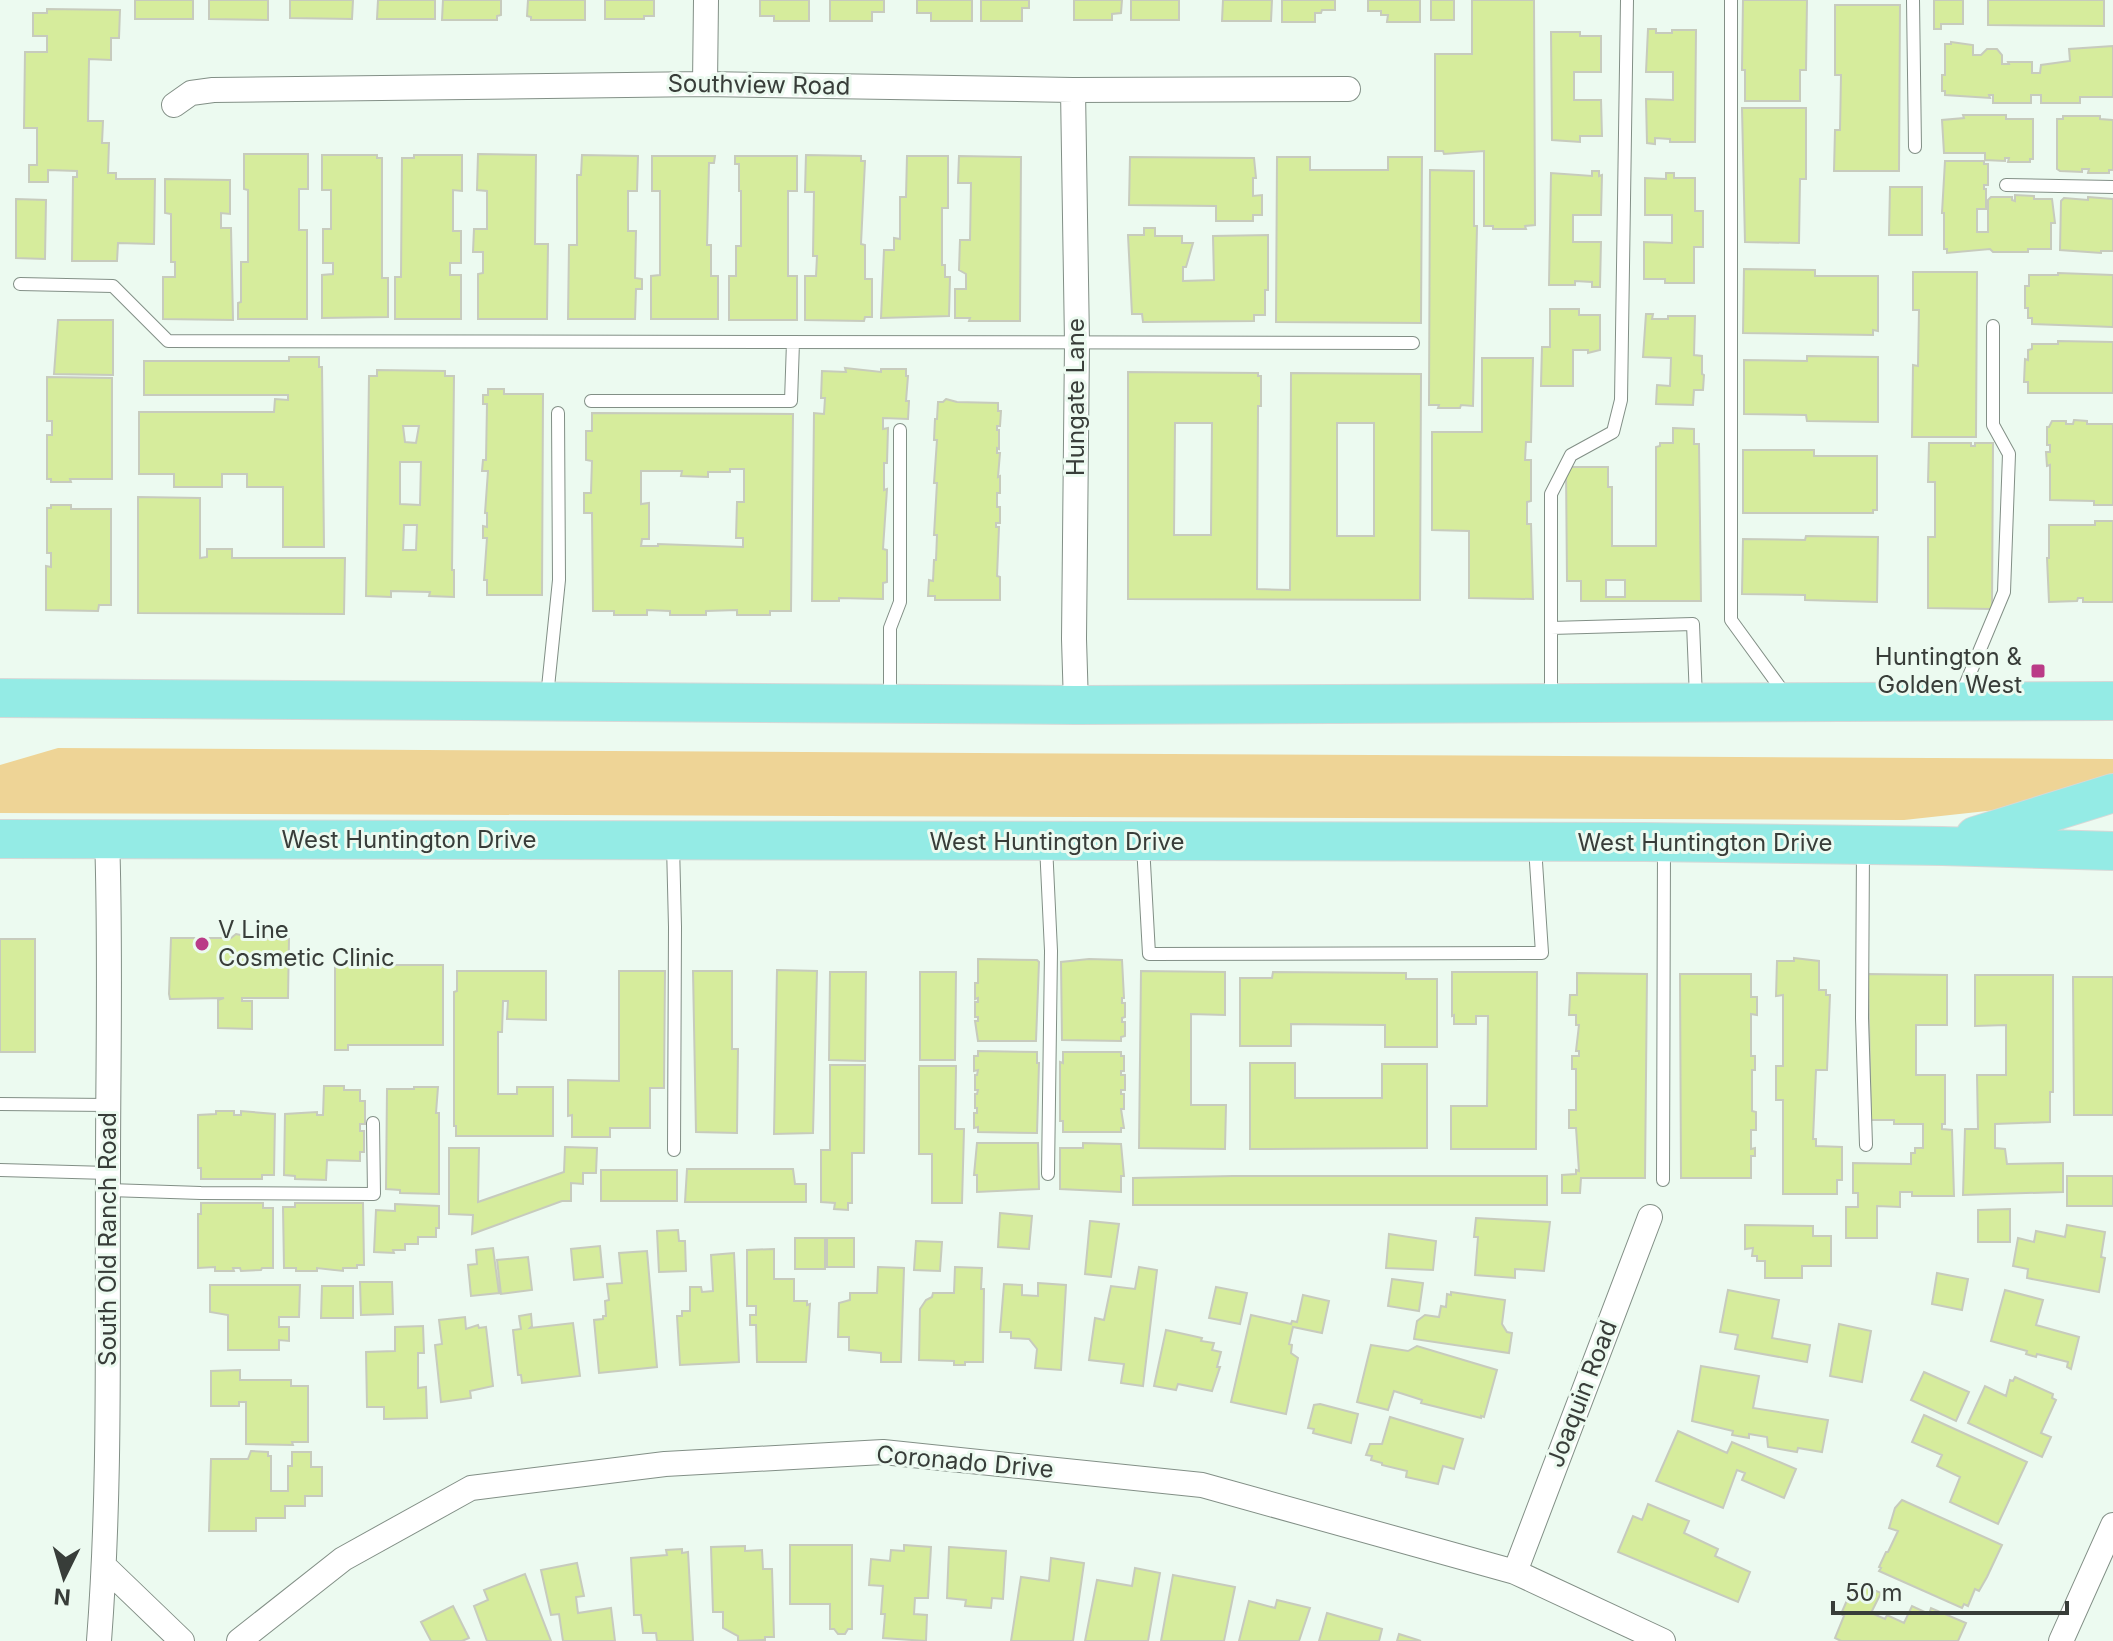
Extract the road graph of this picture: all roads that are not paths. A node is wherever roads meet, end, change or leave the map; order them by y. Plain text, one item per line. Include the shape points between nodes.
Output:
1 (706, 0) edge
2 (1627, 0) edge
3 (1731, 0) edge
4 (1913, 0) edge
5 (705, 84) junction
6 (1348, 89) dead end
7 (1073, 90) junction
8 (174, 105) dead end
9 (1915, 147) dead end
10 (2006, 185) dead end
11 (2113, 187) edge
12 (20, 284) dead end
13 (1993, 326) dead end
14 (793, 342) junction
15 (1077, 343) junction
16 (1413, 343) dead end
17 (591, 401) dead end
18 (558, 413) dead end
19 (900, 430) dead end
20 (1551, 628) junction
21 (6, 700) edge
22 (547, 701) junction
23 (1959, 701) junction
24 (2113, 701) edge
25 (1696, 702) junction
26 (1791, 702) junction
27 (890, 703) junction
28 (1551, 703) junction
29 (1076, 705) junction
30 (2113, 793) edge
31 (107, 837) junction
32 (0, 839) edge
33 (1143, 841) junction
34 (673, 842) junction
35 (1046, 842) junction
36 (1535, 842) junction
37 (1664, 842) junction
38 (1863, 844) junction
39 (1942, 846) junction
40 (2113, 851) edge
41 (0, 1104) edge
42 (109, 1105) junction
43 (373, 1123) dead end
44 (1866, 1145) dead end
45 (674, 1150) dead end
46 (0, 1170) edge
47 (1048, 1174) dead end
48 (1663, 1180) dead end
49 (108, 1181) junction
50 (1650, 1217) dead end
51 (2113, 1525) edge
52 (104, 1566) junction
53 (1515, 1572) junction
54 (99, 1641) edge
55 (182, 1641) edge
56 (239, 1641) edge
57 (1663, 1641) edge
58 (2061, 1641) edge

1 - 5 street
2 - 20 lane via 1621,400 1613,432 1571,455 1551,494
3 - 26 lane via 1731,620
4 - 9 lane
5 - 7 street, Southview Road
5 - 8 street, Southview Road via 213,90 191,93
6 - 7 street, Southview Road
7 - 15 street, Hungate Lane
10 - 11 lane
12 - 14 lane via 113,286 168,341
13 - 23 lane via 1993,425 2009,454 2004,592
14 - 15 lane
14 - 17 lane via 791,401
15 - 16 lane
15 - 29 street, Hungate Lane
18 - 22 lane via 559,580
19 - 27 lane via 900,602 890,628
20 - 25 lane via 1693,624
20 - 28 lane
21 - 22 main road
22 - 27 main road
23 - 24 main road
23 - 26 main road
25 - 26 main road
25 - 28 main road
27 - 29 main road
28 - 29 main road
30 - 39 main road
31 - 32 main road, West Huntington Drive
31 - 34 main road, West Huntington Drive
31 - 42 street, South Old Ranch Road
33 - 35 main road, West Huntington Drive
33 - 36 main road, West Huntington Drive
33 - 36 lane via 1149,954 1542,953
34 - 35 main road, West Huntington Drive
34 - 45 lane
35 - 47 lane via 1051,951
36 - 37 main road, West Huntington Drive
37 - 38 main road, West Huntington Drive
37 - 48 lane
38 - 39 main road, West Huntington Drive
38 - 44 lane
39 - 40 main road, West Huntington Drive
41 - 42 lane
42 - 49 street, South Old Ranch Road
43 - 49 lane via 374,1194 201,1193
46 - 49 lane
49 - 52 street, South Old Ranch Road
50 - 53 street, Joaquin Road
51 - 58 street
52 - 54 street, South Old Ranch Road
52 - 55 street
53 - 56 street, Coronado Drive via 1202,1485 883,1452 665,1464 471,1488 343,1559
53 - 57 street, Coronado Drive

